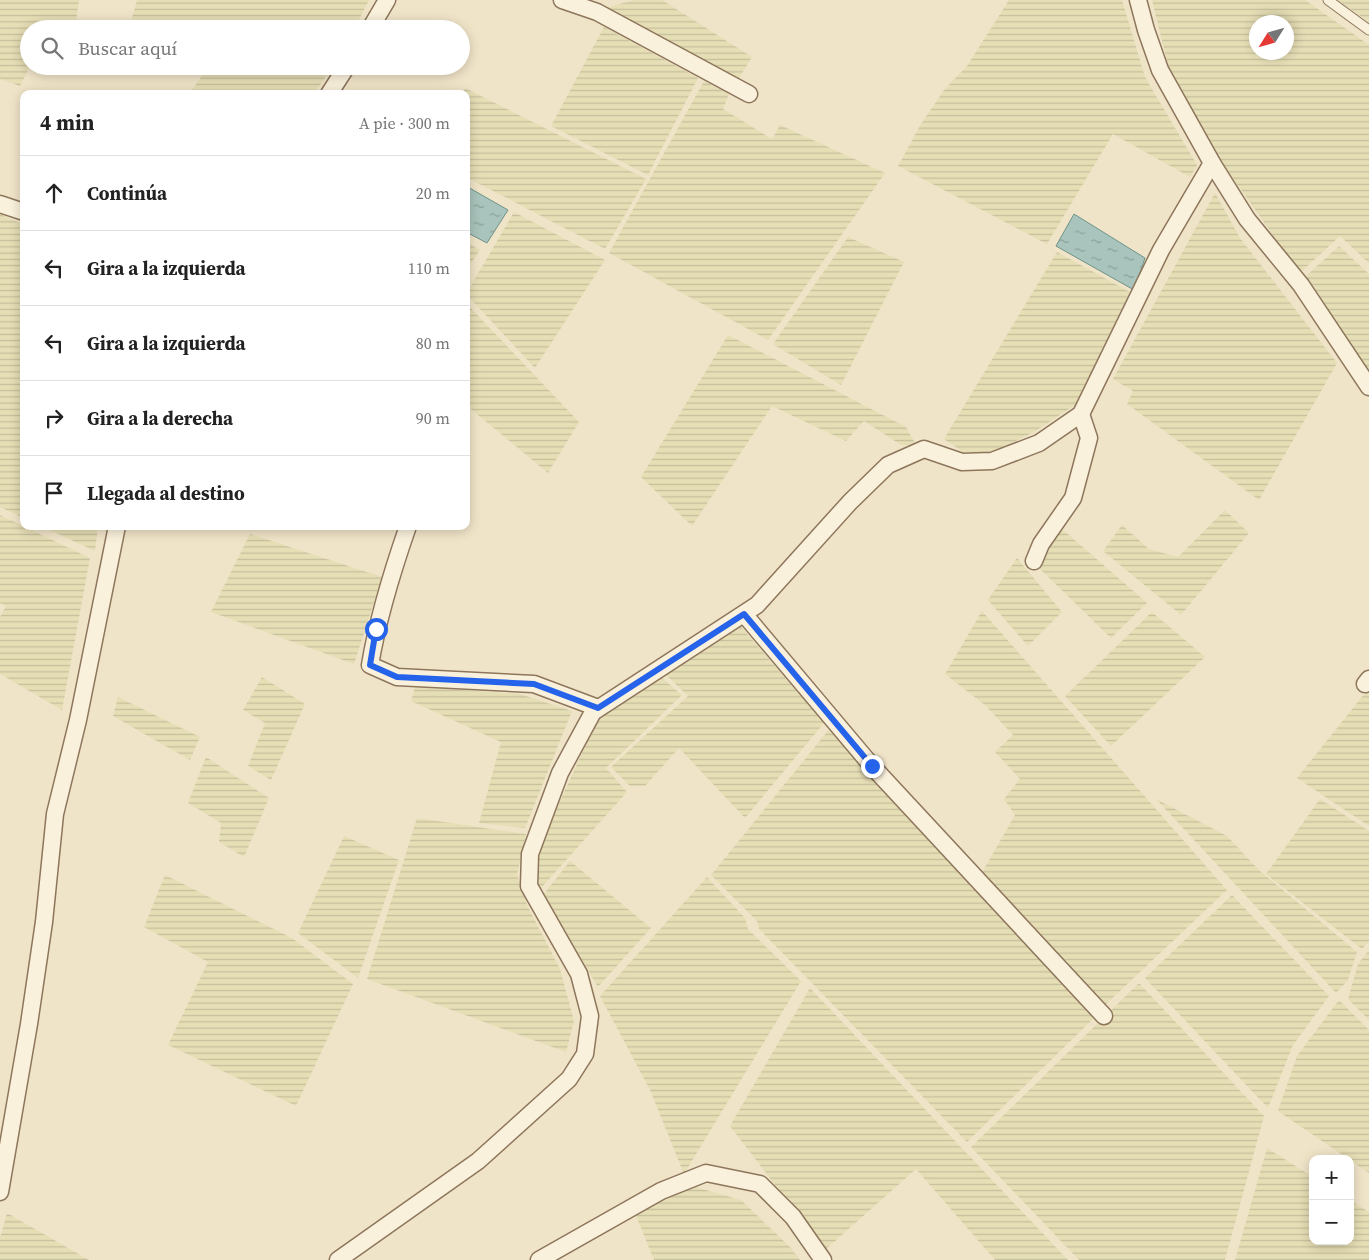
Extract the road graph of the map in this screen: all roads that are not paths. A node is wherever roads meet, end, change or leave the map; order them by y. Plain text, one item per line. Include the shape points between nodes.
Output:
1 (387, 0) edge
2 (562, 0) edge
3 (1138, 0) edge
4 (1328, 0) edge
5 (375, 20) edge
6 (1369, 30) edge
7 (341, 75) edge
8 (332, 90) edge
9 (749, 94) dead end
10 (1212, 163) junction
11 (0, 204) edge
12 (20, 211) edge
13 (1369, 387) edge
14 (1081, 414) junction
15 (116, 530) edge
16 (407, 530) edge
17 (1034, 561) dead end
18 (744, 614) junction
19 (598, 708) junction
20 (1104, 1016) dead end
21 (0, 1192) edge
22 (338, 1260) edge
23 (539, 1260) edge
24 (823, 1260) edge

1 - 5 street
2 - 9 street via 597,12
3 - 10 street via 1160,70
4 - 6 lane
7 - 8 street
10 - 13 street via 1247,219 1301,285
10 - 14 street via 1161,250
11 - 12 street
14 - 17 street via 1089,438 1073,498 1041,544
14 - 18 street via 1040,443 992,461 962,462 924,449 888,465 757,605
15 - 21 street via 78,720 55,814 40,950
16 - 19 street via 376,629 370,665 397,677 534,684
18 - 19 street
18 - 20 street via 872,766
19 - 22 street via 560,773 530,854 529,886 579,974 590,1016 586,1054 569,1079 478,1161
23 - 24 street via 661,1192 706,1173 760,1184 793,1217

